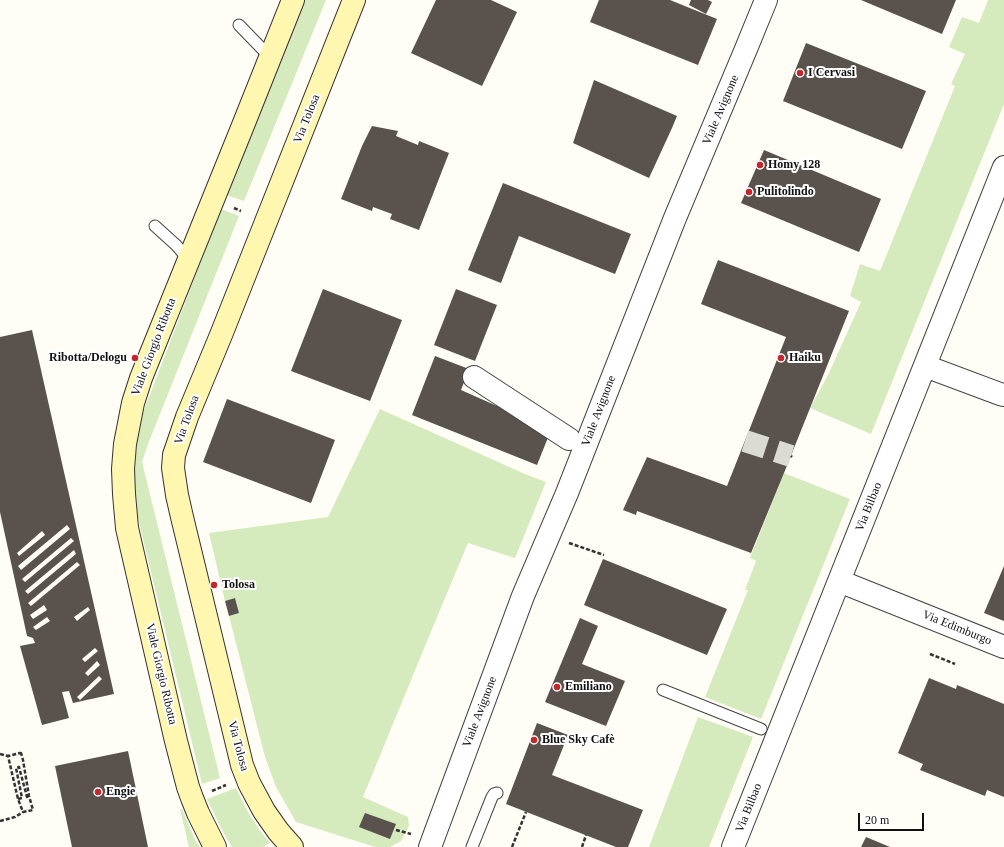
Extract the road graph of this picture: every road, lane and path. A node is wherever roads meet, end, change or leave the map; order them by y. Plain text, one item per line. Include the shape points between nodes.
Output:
1 (293, 0) edge
2 (354, 0) edge
3 (766, 0) edge
4 (239, 26) dead end
5 (270, 56) junction
6 (1004, 167) edge
7 (155, 226) dead end
8 (189, 260) junction
9 (925, 366) junction
10 (474, 377) dead end
11 (1002, 395) edge
12 (569, 439) dead end
13 (569, 543) dead end
14 (604, 555) dead end
15 (839, 581) junction
16 (1004, 647) edge
17 (930, 654) dead end
18 (955, 664) dead end
19 (663, 690) dead end
20 (760, 729) dead end
21 (0, 754) edge
22 (8, 756) junction
23 (230, 784) dead end
24 (209, 792) dead end
25 (497, 793) dead end
26 (29, 796) junction
27 (18, 799) junction
28 (23, 812) junction
29 (526, 812) dead end
30 (0, 821) edge
31 (438, 823) junction
32 (396, 830) dead end
33 (586, 835) dead end
34 (416, 841) edge
35 (215, 847) edge
36 (292, 847) edge
37 (430, 847) edge
38 (472, 847) edge
39 (512, 847) edge
40 (582, 847) edge
41 (733, 847) edge

1 - 5 street, Viale Giorgio Ribotta
2 - 36 street, Via Tolosa via 187,417 174,456 173,468 182,517 242,765 264,811
3 - 31 street, Viale Avignone via 523,596
4 - 5 lane
5 - 8 street, Viale Giorgio Ribotta
6 - 9 street, Via Bilbao
7 - 8 lane
8 - 35 street, Viale Giorgio Ribotta via 136,390 125,444 124,494 127,528 182,764 192,798
9 - 11 street
9 - 15 street, Via Bilbao
10 - 12 street
13 - 14 path
15 - 16 street, Via Edimburgo
15 - 41 street, Via Bilbao
17 - 18 path
19 - 20 lane
21 - 22 path
22 - 26 path via 21,753
22 - 27 path
23 - 24 path
25 - 38 lane via 492,797
26 - 27 path via 26,797 19,767 16,768 22,798
26 - 28 path via 33,810
27 - 28 path
28 - 30 path
29 - 39 path
31 - 34 street, Viale Avignone
31 - 37 street, Viale Avignone
32 - 34 path
33 - 40 path

